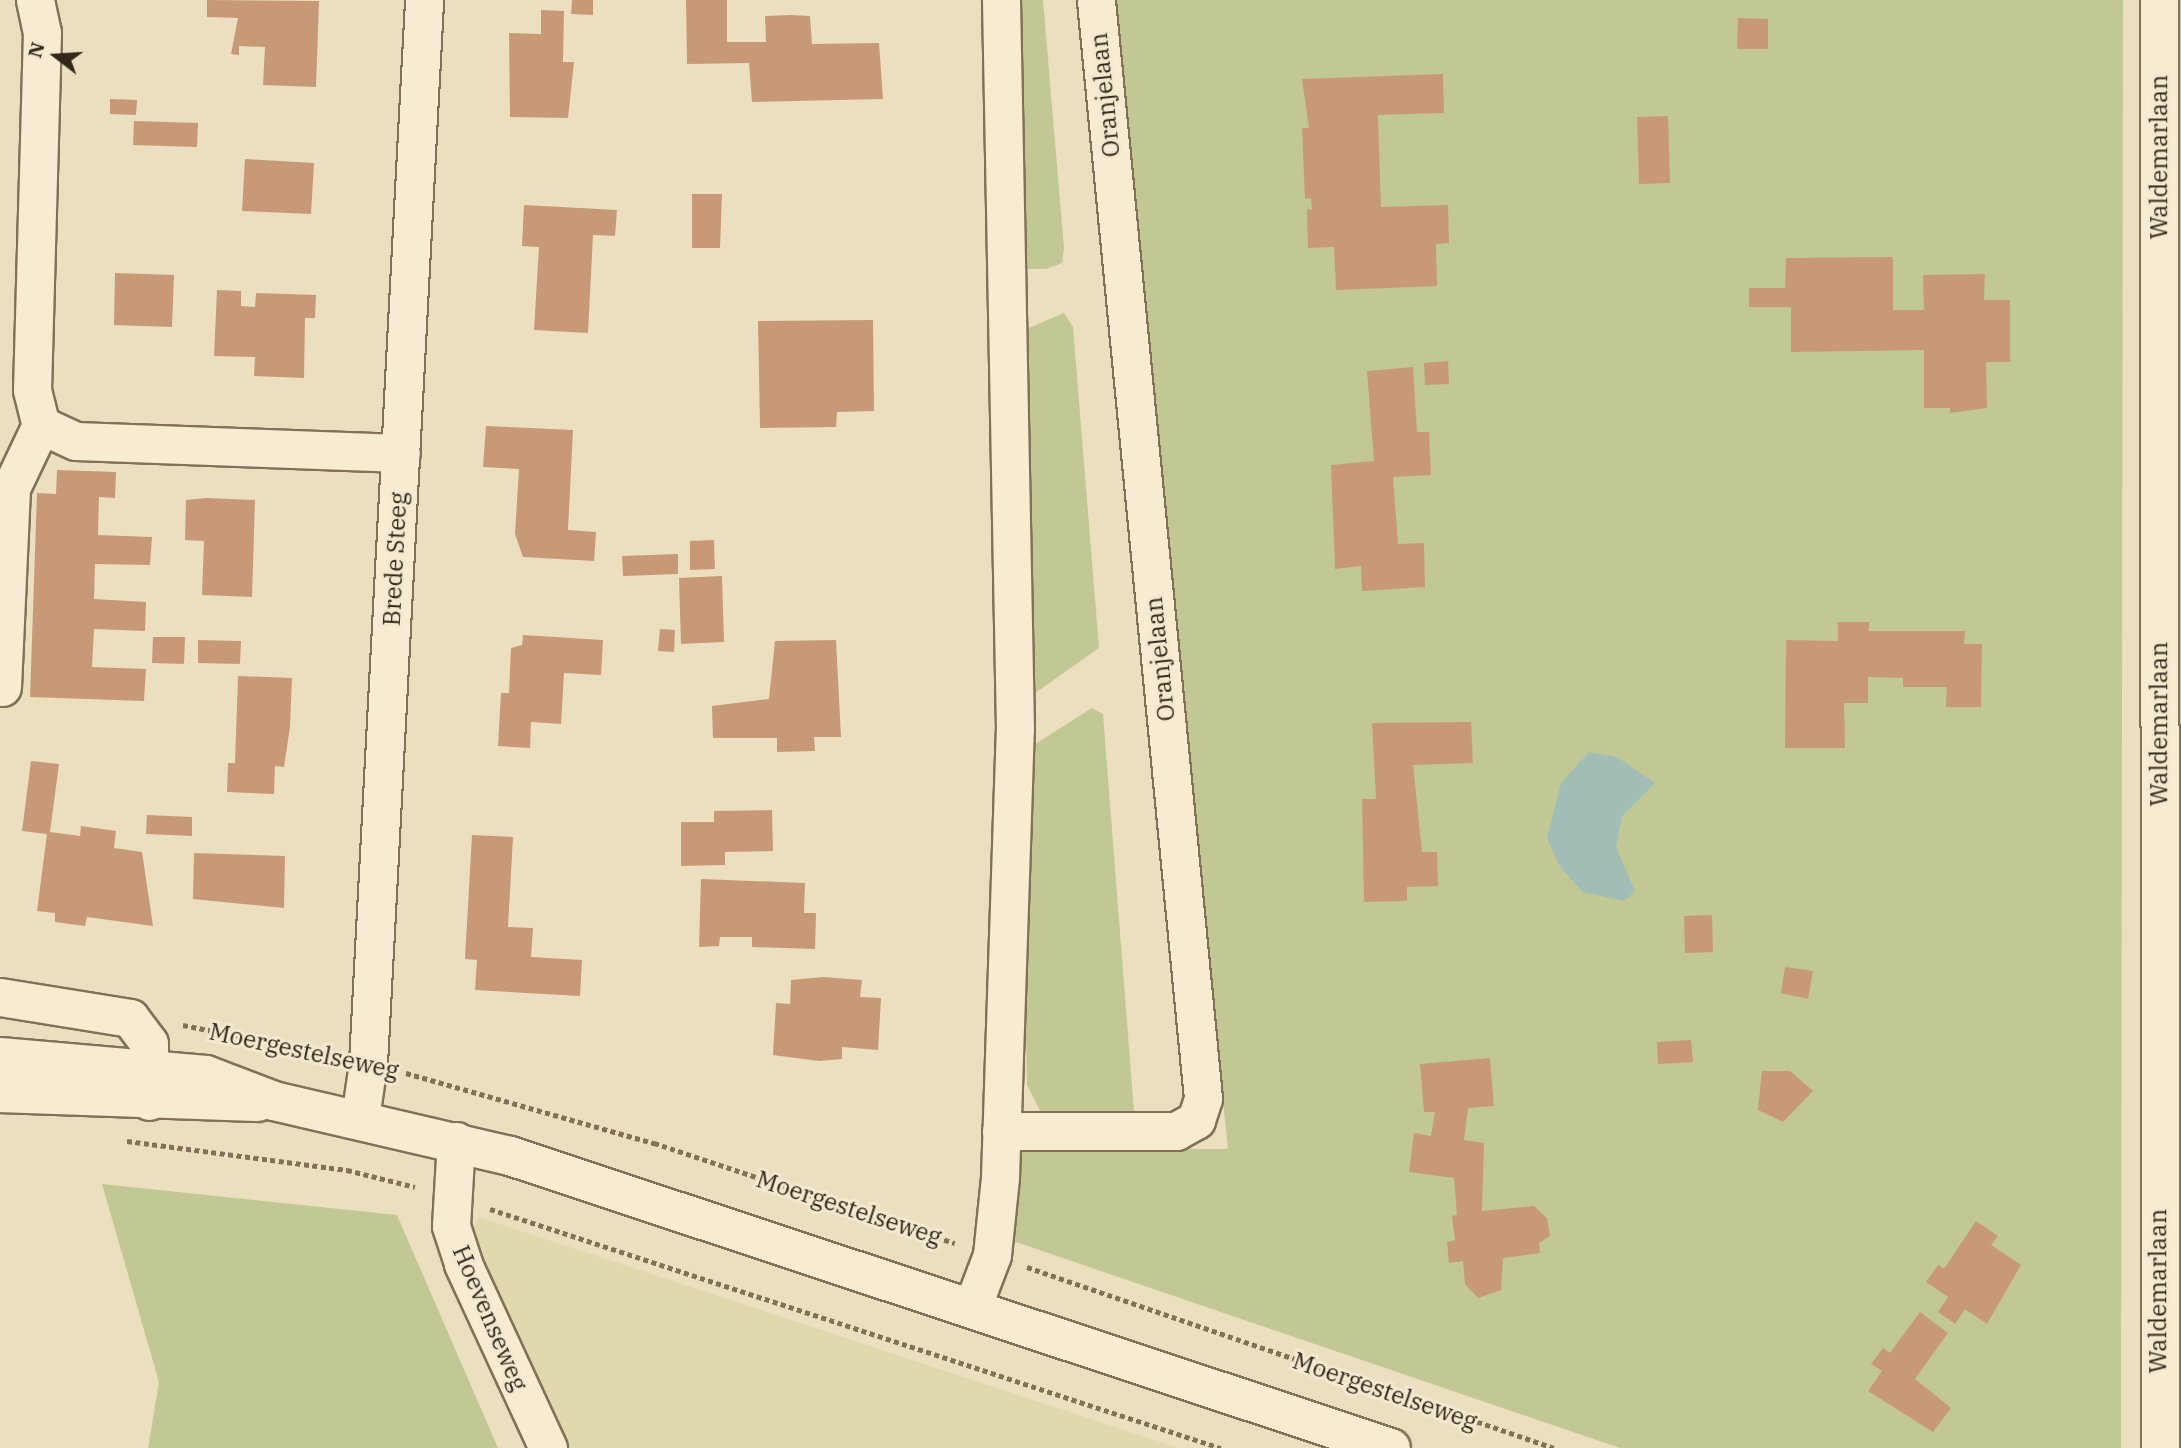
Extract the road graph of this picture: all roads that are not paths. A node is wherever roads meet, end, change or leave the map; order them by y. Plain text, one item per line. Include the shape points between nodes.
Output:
1 (35, 0) edge
2 (424, 0) edge
3 (1001, 0) edge
4 (1096, 0) edge
5 (2159, 0) edge
6 (41, 425) junction
7 (401, 453) junction
8 (2, 687) edge
9 (0, 997) edge
10 (0, 1057) edge
11 (151, 1085) junction
12 (0, 1093) edge
13 (360, 1118) junction
14 (1001, 1131) junction
15 (456, 1141) junction
16 (973, 1305) junction
17 (548, 1448) edge
18 (1391, 1448) edge
19 (2160, 1448) edge

1 - 6 street via 42,32 32,390
2 - 7 street, Brede Steeg
3 - 14 street via 1015,729
4 - 14 street, Oranjelaan via 1203,1098 1196,1120 1176,1131
5 - 19 street, Waldemarlaan
6 - 7 street via 76,441
6 - 8 street via 11,488
7 - 13 street, Brede Steeg via 368,1063
9 - 11 street via 130,1018 149,1042
10 - 11 main road, Moergestelseweg
11 - 12 main road, Moergestelseweg
11 - 13 main road, Moergestelseweg via 206,1075 274,1101
13 - 15 main road, Moergestelseweg
14 - 16 street via 992,1255
15 - 16 main road, Moergestelseweg
15 - 17 street, Hoevenseweg via 452,1197 463,1264
16 - 18 main road, Moergestelseweg

